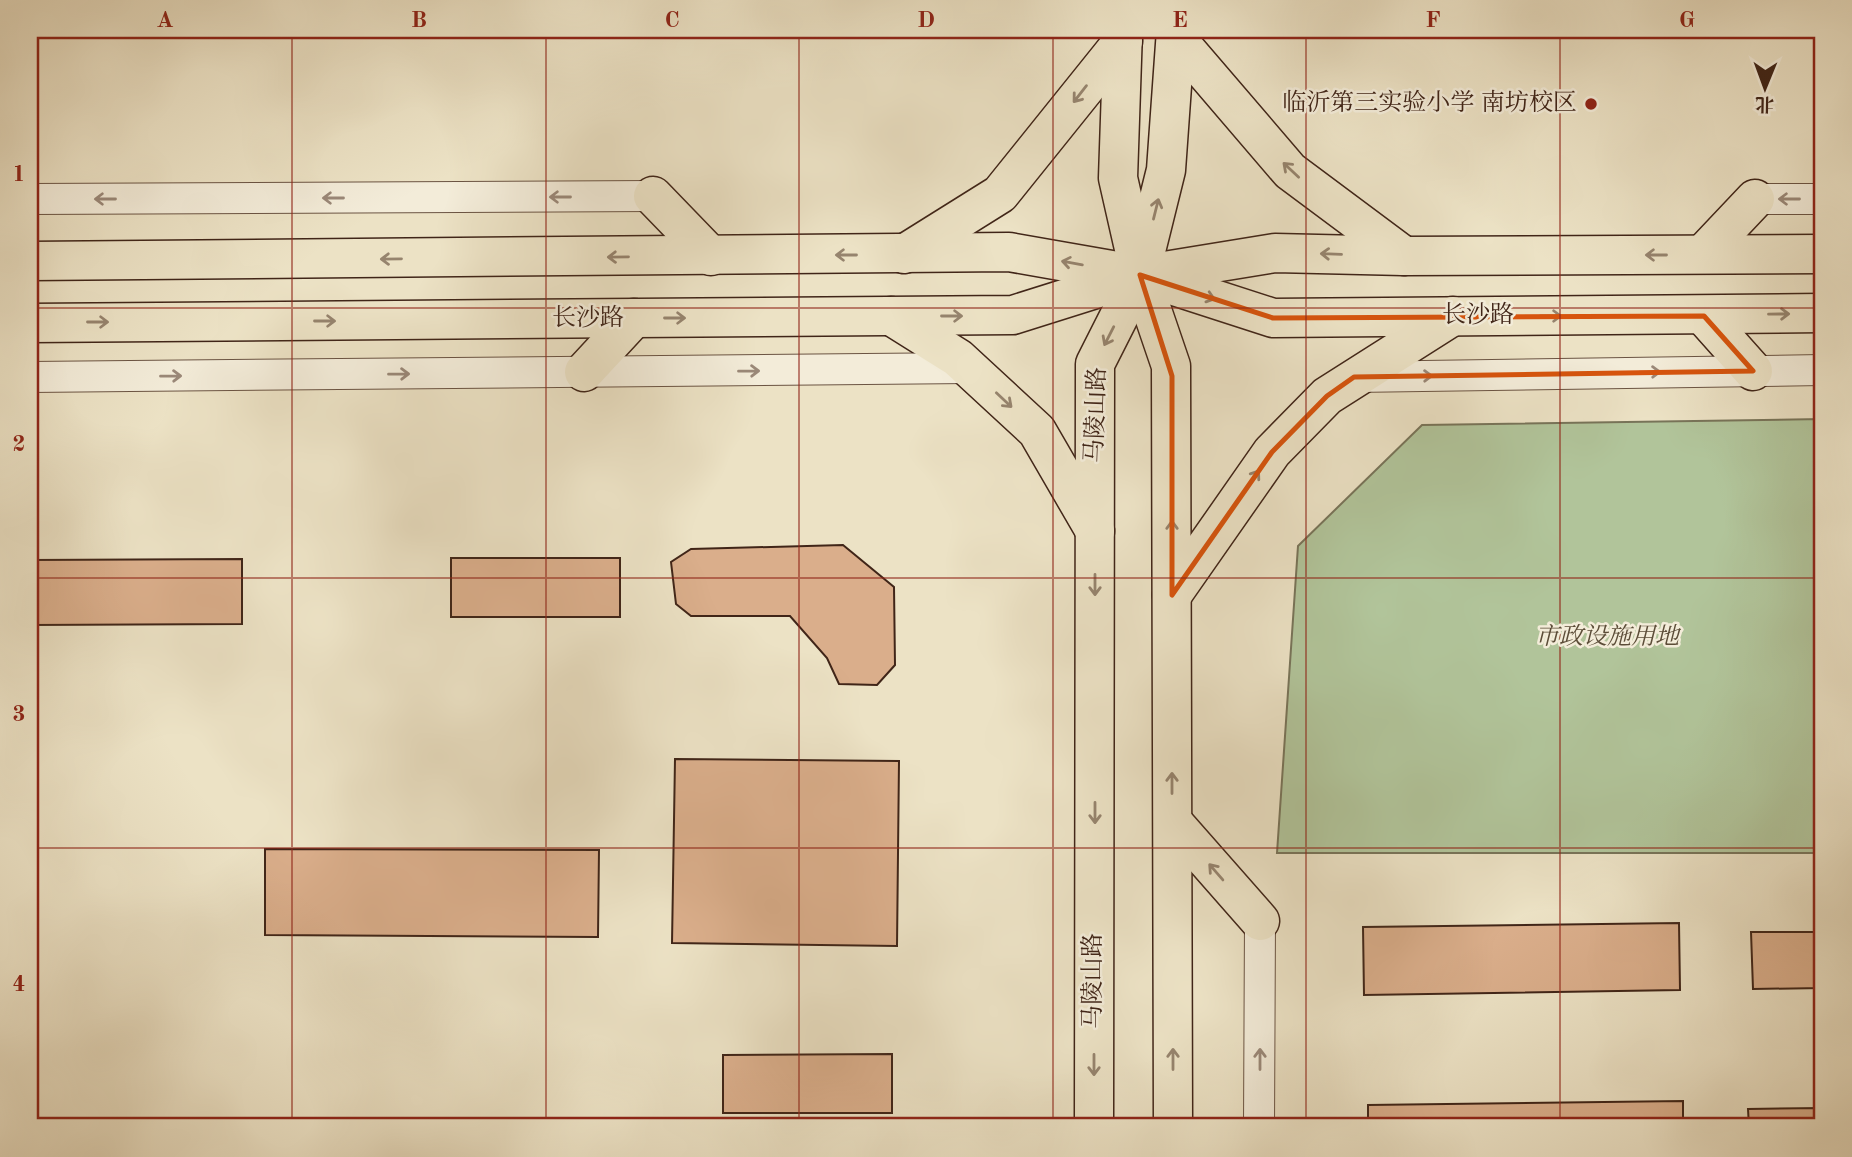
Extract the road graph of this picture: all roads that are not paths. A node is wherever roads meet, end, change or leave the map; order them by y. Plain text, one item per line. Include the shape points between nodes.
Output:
1 (1176, 34) edge
2 (1123, 35) edge
3 (653, 196) joint
4 (30, 199) edge
5 (1755, 199) joint
6 (1822, 200) edge
7 (903, 254) junction
8 (1703, 254) junction
9 (1822, 254) edge
10 (711, 256) junction
11 (1404, 256) junction
12 (30, 261) edge
13 (1140, 275) junction
14 (1822, 313) edge
15 (891, 316) junction
16 (1452, 316) junction
17 (1704, 316) junction
18 (634, 318) junction
19 (30, 323) edge
20 (969, 368) junction
21 (1822, 370) edge
22 (1753, 371) junction
23 (584, 372) junction
24 (30, 377) edge
25 (1354, 377) junction
26 (1095, 531) junction
27 (1172, 596) junction
28 (1172, 822) junction
29 (1260, 921) joint
30 (1088, 1121) edge
31 (1173, 1127) edge
32 (1259, 1127) edge

11 -> 1 main road via 1290,171
13 -> 1 main road, 马陵山路 via 1166,170
2 -> 7 main road via 1000,194
2 - 13 main road via 1118,178
3 -> 4 street
3 - 10 main road
6 -> 5 street
5 - 8 main road
7 -> 10 main road, 长沙路
13 -> 7 main road, 长沙路 via 1009,252
8 - 9 main road, 长沙路
8 -> 11 main road, 长沙路
10 -> 12 main road, 长沙路
11 -> 13 main road, 长沙路 via 1275,253
15 -> 13 main road, 长沙路 via 1013,315
13 -> 16 main road, 长沙路 via 1273,318
13 -> 26 main road, 马陵山路 via 1095,364
27 -> 13 main road via 1171,366
17 -> 14 main road, 长沙路
18 -> 15 main road, 长沙路
15 - 20 main road
16 -> 17 main road, 长沙路
16 - 25 main road
17 - 22 main road
19 -> 18 main road, 长沙路
18 - 23 main road
23 -> 20 street
20 -> 26 main road via 1037,431
21 - 22 street
25 -> 22 street
24 -> 23 street
27 -> 25 main road via 1272,452 1327,396
26 -> 30 main road, 马陵山路
28 -> 27 main road
29 -> 28 main road
31 -> 28 main road
32 -> 29 street

